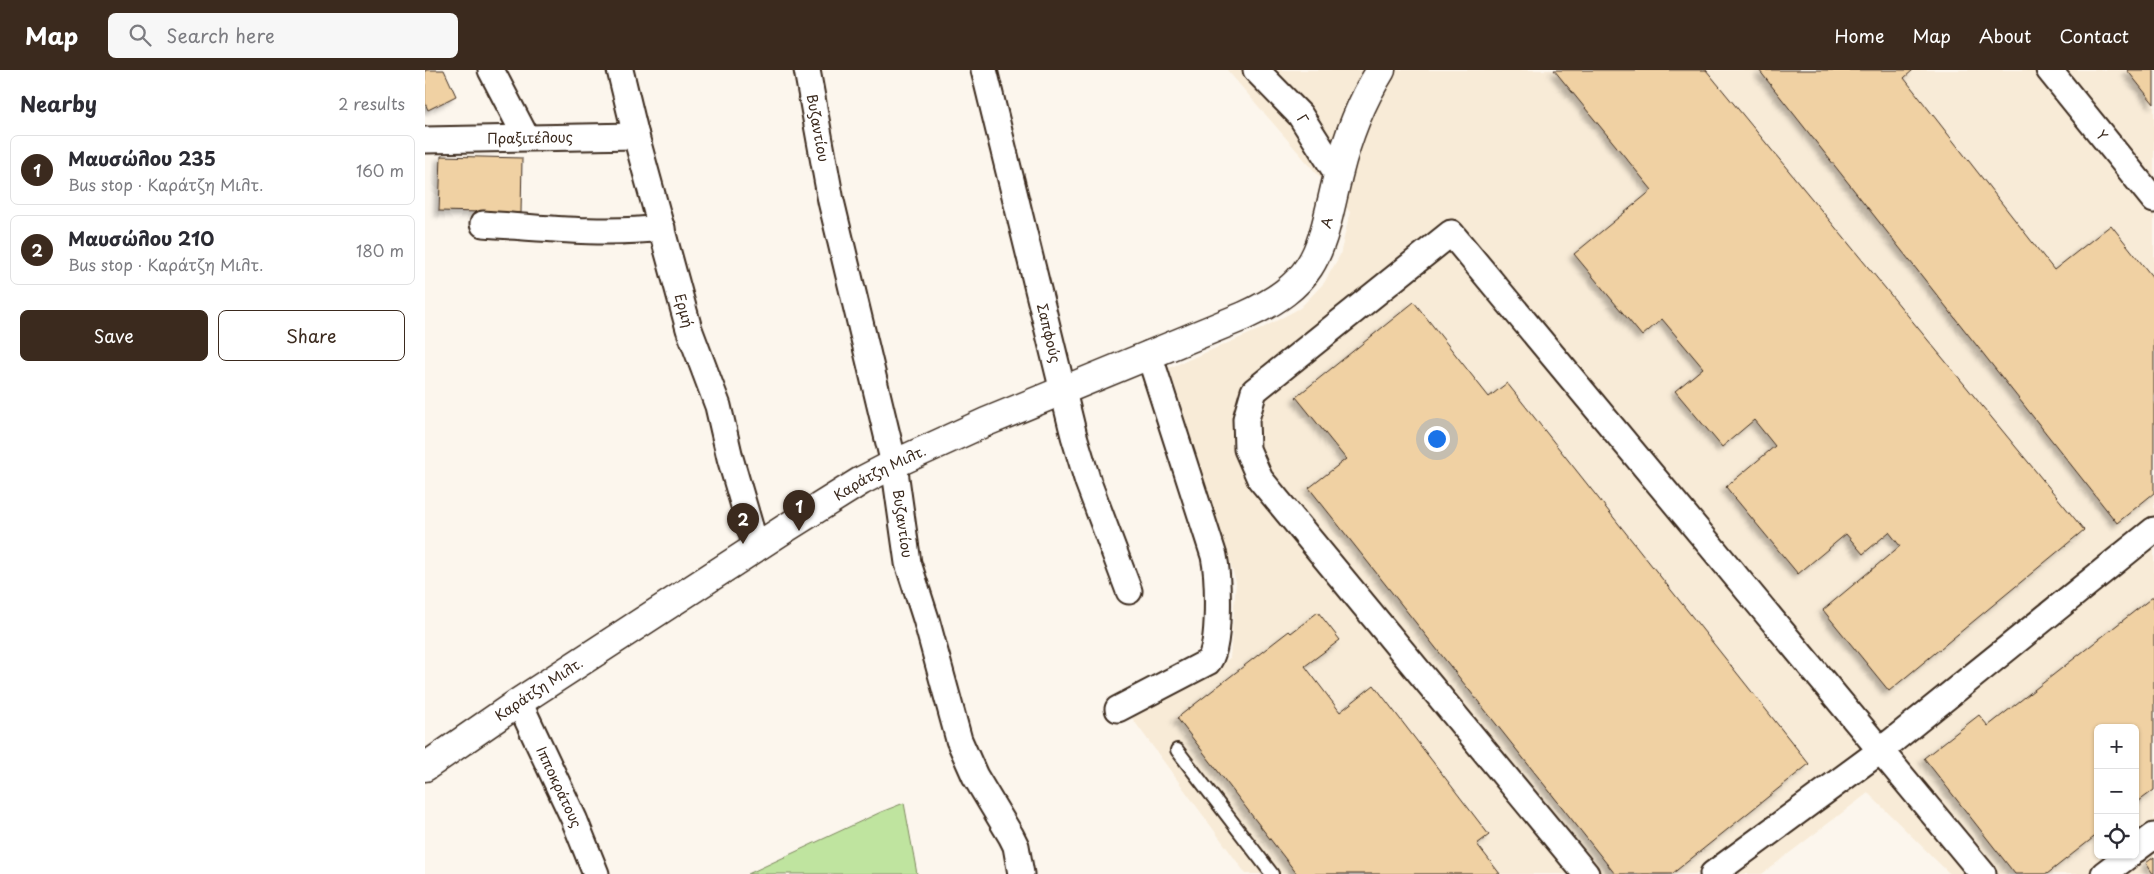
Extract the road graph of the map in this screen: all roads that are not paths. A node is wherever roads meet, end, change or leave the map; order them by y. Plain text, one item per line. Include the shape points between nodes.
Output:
1 (491, 70) edge
2 (620, 70) edge
3 (807, 70) edge
4 (984, 70) edge
5 (1256, 70) edge
6 (1381, 70) edge
7 (2049, 70) edge
8 (636, 136) junction
9 (526, 137) junction
10 (425, 140) edge
11 (1338, 175) junction
12 (2154, 200) edge
13 (483, 224) dead end
14 (662, 228) junction
15 (1214, 328) joint
16 (1149, 354) junction
17 (1063, 390) junction
18 (894, 464) junction
19 (2154, 530) edge
20 (756, 548) junction
21 (1129, 591) dead end
22 (519, 702) junction
23 (1119, 709) dead end
24 (1177, 750) dead end
25 (1880, 751) junction
26 (425, 767) edge
27 (2154, 836) edge
28 (2139, 847) edge
29 (2124, 859) edge
30 (596, 874) edge
31 (1021, 874) edge
32 (1272, 874) edge
33 (1586, 874) edge
34 (1713, 874) edge
35 (1983, 874) edge
36 (2104, 874) edge

1 - 9 street
2 - 8 street, Ερμή
3 - 18 street, Βυζαντίου via 831,201
4 - 17 street, Σαπφούς
5 - 11 street, Γ via 1300,115
6 - 11 street, Α via 1357,117
7 - 12 street, Υ
8 - 9 street, Πραξιτέλους
8 - 14 street, Ερμή
9 - 10 street, Πραξιτέλους
11 - 15 street, Α via 1322,242 1305,273 1273,302
13 - 14 street via 605,232
14 - 20 street, Ερμή via 689,328 718,406
15 - 16 street, Καράτζη Μιλτ.
16 - 17 street, Καράτζη Μιλτ.
16 - 23 street via 1214,556 1217,576 1215,644 1212,657 1204,664
17 - 18 street, Καράτζη Μιλτ.
17 - 21 street, Σαπφούς via 1088,482
18 - 20 street, Καράτζη Μιλτ. via 827,501
18 - 31 street, Βυζαντίου via 908,563 959,740 975,776 1013,841
19 - 25 street
20 - 22 street, Καράτζη Μιλτ.
22 - 26 street, Καράτζη Μιλτ.
22 - 30 street, Ιπποκράτους
24 - 32 lane
25 - 33 street via 1451,233 1254,391 1246,419 1247,449 1259,479
25 - 34 street
25 - 35 street
27 - 28 street
29 - 36 street

